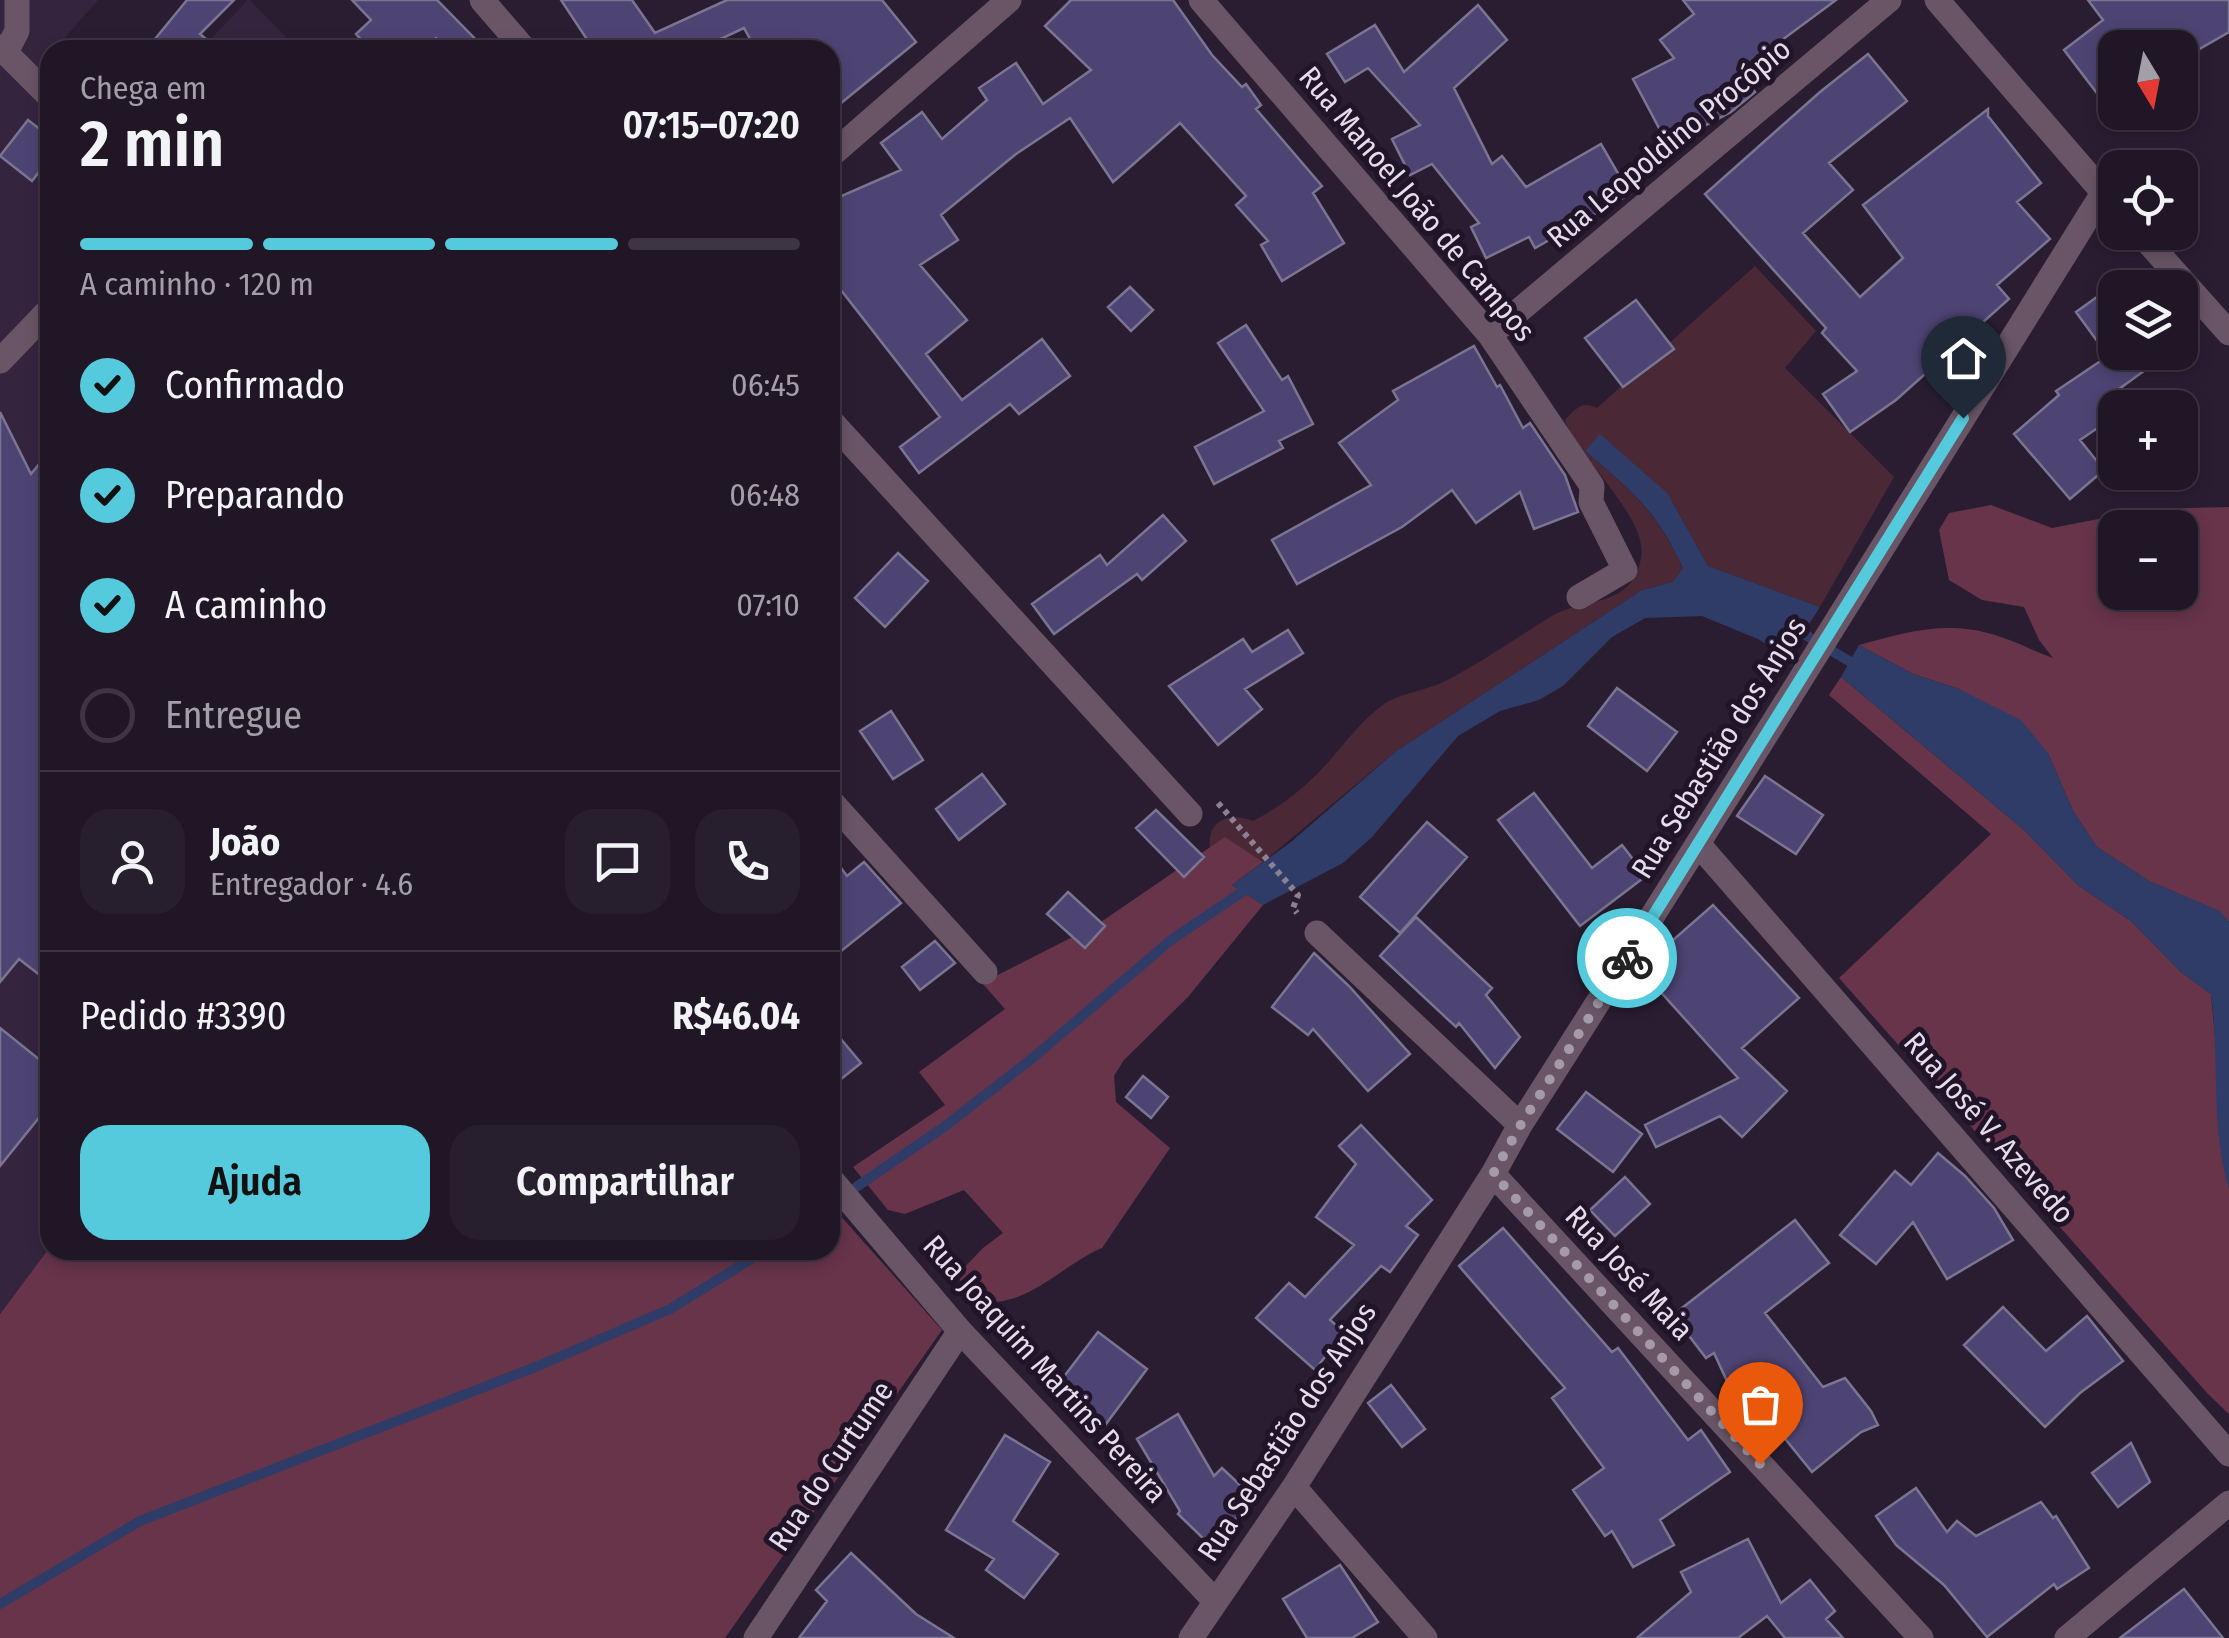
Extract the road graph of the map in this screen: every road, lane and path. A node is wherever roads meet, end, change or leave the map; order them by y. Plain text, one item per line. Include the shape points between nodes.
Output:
1 (17, 0) edge
2 (482, 0) edge
3 (1009, 0) edge
4 (1202, 0) edge
5 (1889, 0) edge
6 (1937, 0) edge
7 (516, 40) edge
8 (3, 49) edge
9 (40, 86) edge
10 (840, 147) edge
11 (2098, 187) edge
12 (2098, 217) edge
13 (2155, 250) edge
14 (40, 320) edge
15 (2229, 332) edge
16 (1490, 335) junction
17 (0, 362) edge
18 (840, 431) edge
19 (1579, 597) dead end
20 (840, 811) edge
21 (1225, 811) dead end
22 (1190, 814) dead end
23 (1699, 845) junction
24 (1298, 894) dead end
25 (1317, 933) dead end
26 (985, 972) dead end
27 (1520, 1126) junction
28 (1493, 1174) junction
29 (840, 1189) edge
30 (960, 1331) junction
31 (2229, 1454) edge
32 (1294, 1488) junction
33 (2229, 1503) edge
34 (1215, 1601) junction
35 (756, 1638) edge
36 (1192, 1638) edge
37 (1425, 1638) edge
38 (1921, 1638) edge
39 (2067, 1638) edge

1 - 8 street via 17,32
2 - 7 street
3 - 10 street
4 - 16 street, Rua Manoel João de Campos
5 - 16 street, Rua Leopoldino Procópio
6 - 11 street
8 - 9 street
12 - 23 street, Rua Sebastião dos Anjos via 1810,660
13 - 15 street
14 - 17 street
16 - 19 street, Rua Manoel João de Campos via 1592,486 1591,502 1625,570
18 - 22 street
20 - 26 street
21 - 24 path
23 - 27 street, Rua Sebastião dos Anjos
23 - 31 street, Rua José V. Azevedo
25 - 27 street
27 - 28 street, Rua Sebastião dos Anjos
28 - 32 street, Rua Sebastião dos Anjos
28 - 38 street, Rua José Maia
29 - 30 street, Rua Joaquim Martins Pereira
30 - 34 street, Rua Joaquim Martins Pereira
30 - 35 street, Rua do Curtume
32 - 34 street, Rua Sebastião dos Anjos
32 - 37 street
33 - 39 street
34 - 36 street, Rua Sebastião dos Anjos

